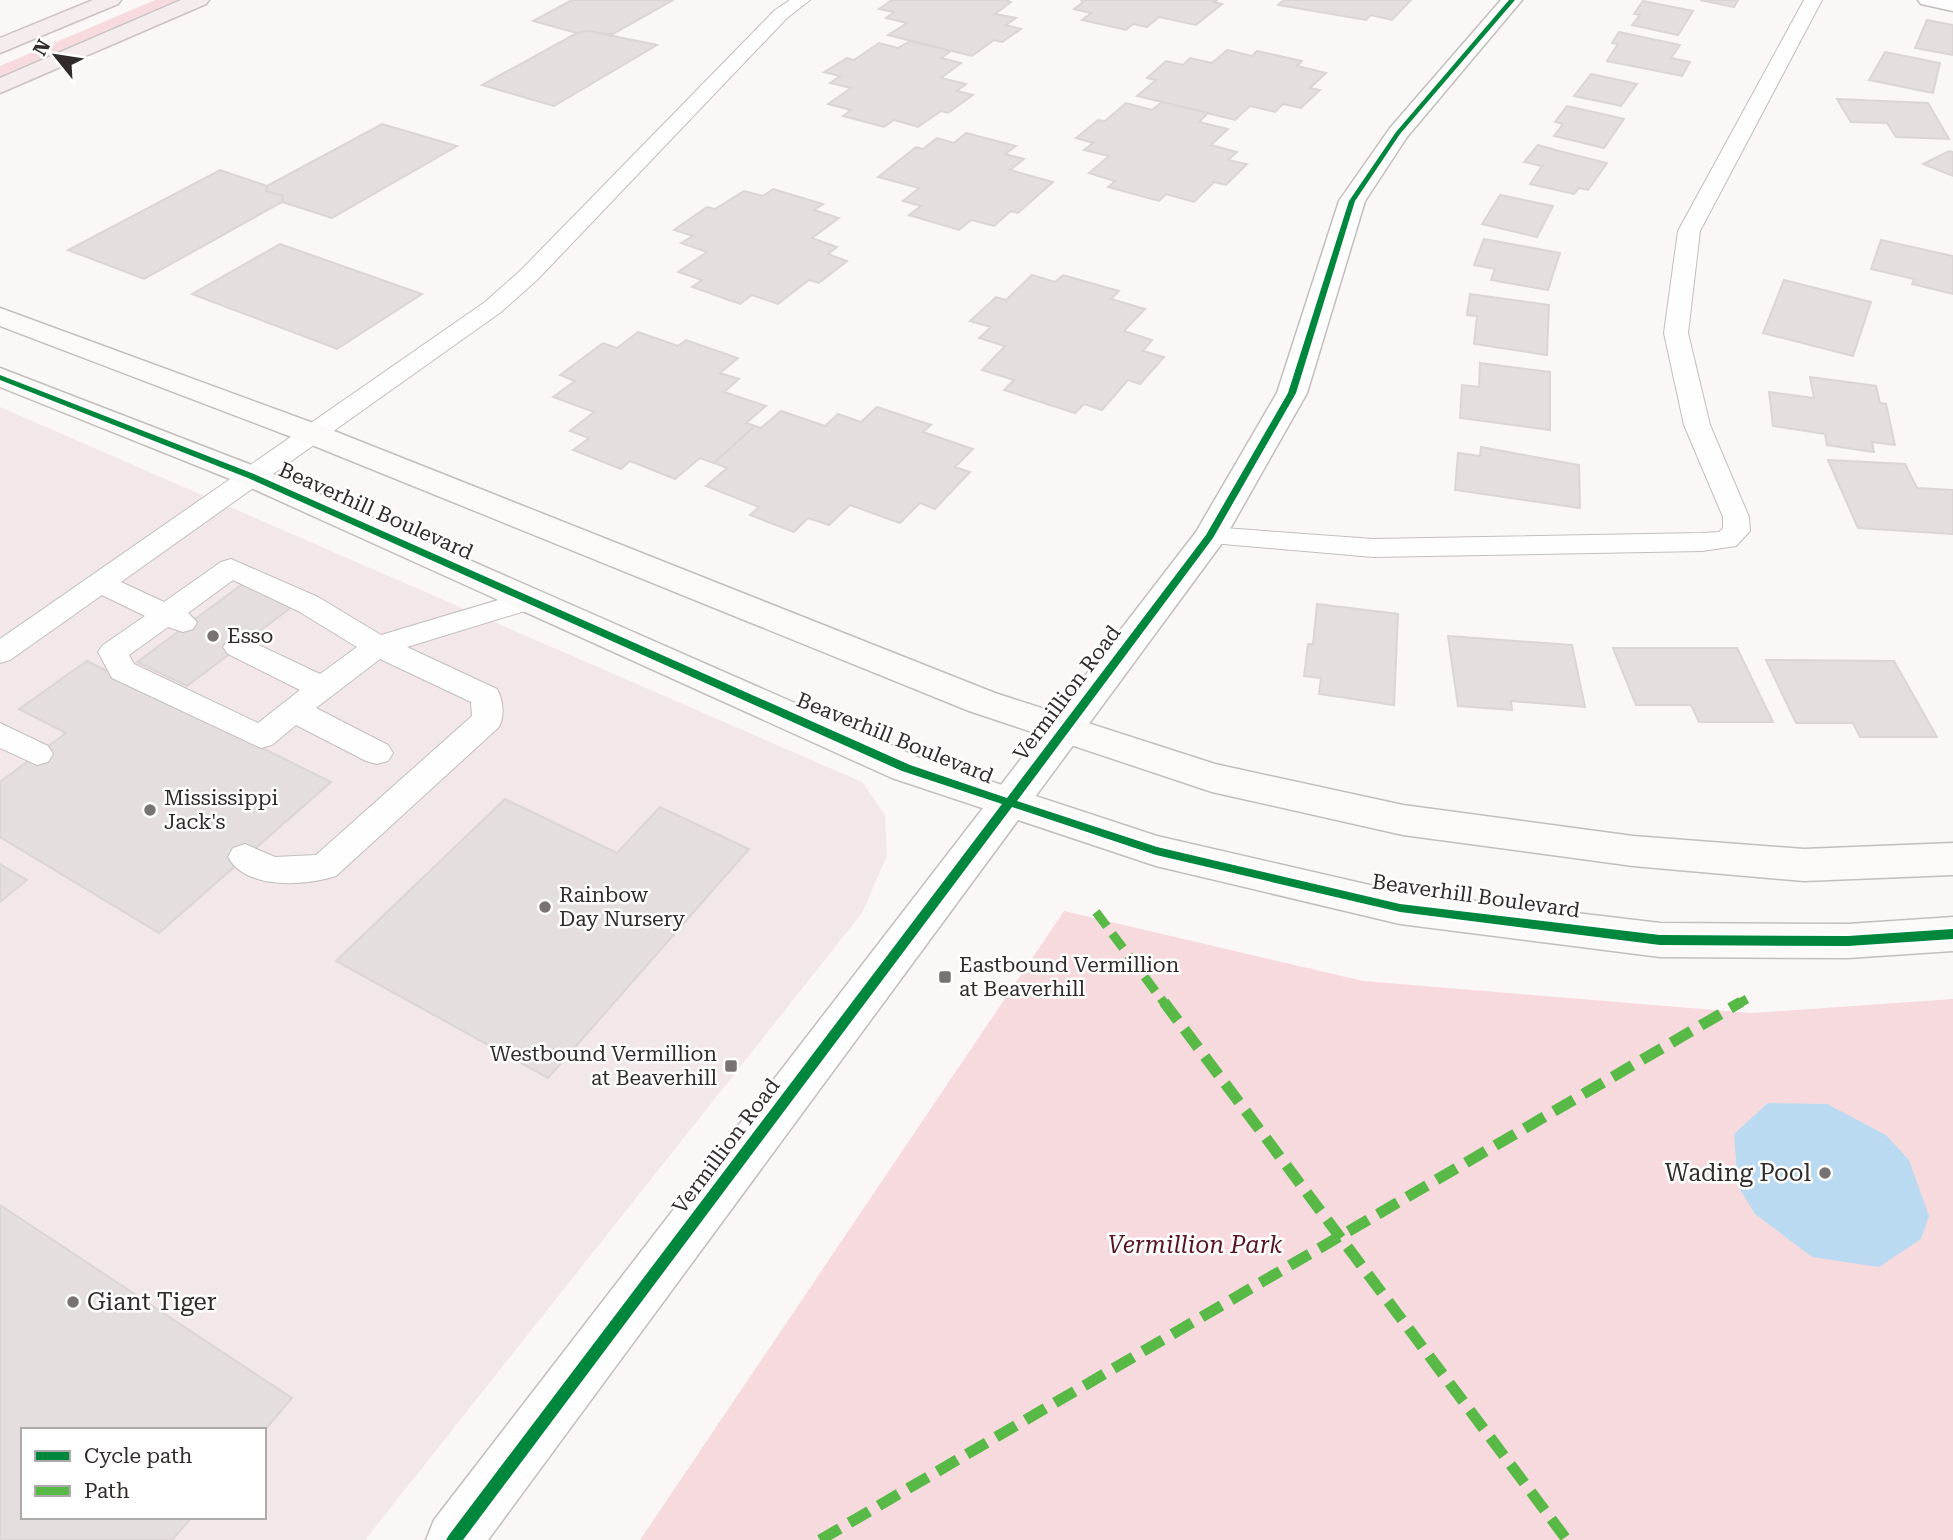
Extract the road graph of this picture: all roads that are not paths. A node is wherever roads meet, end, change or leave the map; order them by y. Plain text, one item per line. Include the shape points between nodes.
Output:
1 (111, 0) edge
2 (199, 0) edge
3 (801, 0) edge
4 (1513, 0) edge
5 (1813, 0) edge
6 (1928, 0) edge
7 (1953, 5) edge
8 (0, 46) edge
9 (93, 46) junction
10 (0, 86) edge
11 (0, 103) edge
12 (0, 316) edge
13 (0, 377) edge
14 (313, 434) junction
15 (251, 476) junction
16 (1210, 536) junction
17 (99, 583) junction
18 (528, 600) junction
19 (177, 619) junction
20 (379, 646) junction
21 (238, 648) dead end
22 (0, 653) edge
23 (322, 688) junction
24 (293, 710) junction
25 (1061, 731) junction
26 (0, 734) edge
27 (377, 753) dead end
28 (37, 754) dead end
29 (1009, 804) junction
30 (245, 857) dead end
31 (1953, 859) edge
32 (1953, 934) edge
33 (454, 1540) edge

1 - 8 highway
2 - 9 highway
3 - 14 lane via 781,14 529,275 493,307
4 - 16 street, Vermillion Road via 1398,133 1352,201 1292,393
5 - 16 lane via 1689,231 1676,333 1697,425 1736,517 1737,531 1726,540 1702,542 1373,548
6 - 7 street
9 - 10 highway
9 - 11 highway
12 - 14 street, Beaverhill Boulevard
13 - 15 street, Beaverhill Boulevard
14 - 15 lane
14 - 25 street, Beaverhill Boulevard
15 - 17 lane
15 - 18 street, Beaverhill Boulevard
16 - 25 street, Vermillion Road
17 - 19 lane
17 - 22 lane
18 - 20 lane
18 - 29 street, Beaverhill Boulevard via 906,768
19 - 20 lane via 231,568 308,604
19 - 24 lane via 113,652 122,671 261,737
20 - 23 lane
20 - 30 lane via 486,695 488,719 324,867 271,870
21 - 23 lane
23 - 24 lane
24 - 27 lane
25 - 29 street, Vermillion Road
25 - 31 street, Beaverhill Boulevard via 1212,778 1403,820 1633,850 1804,865
26 - 28 lane
29 - 32 street, Beaverhill Boulevard via 1156,851 1400,908 1660,940 1848,941
29 - 33 street, Vermillion Road

